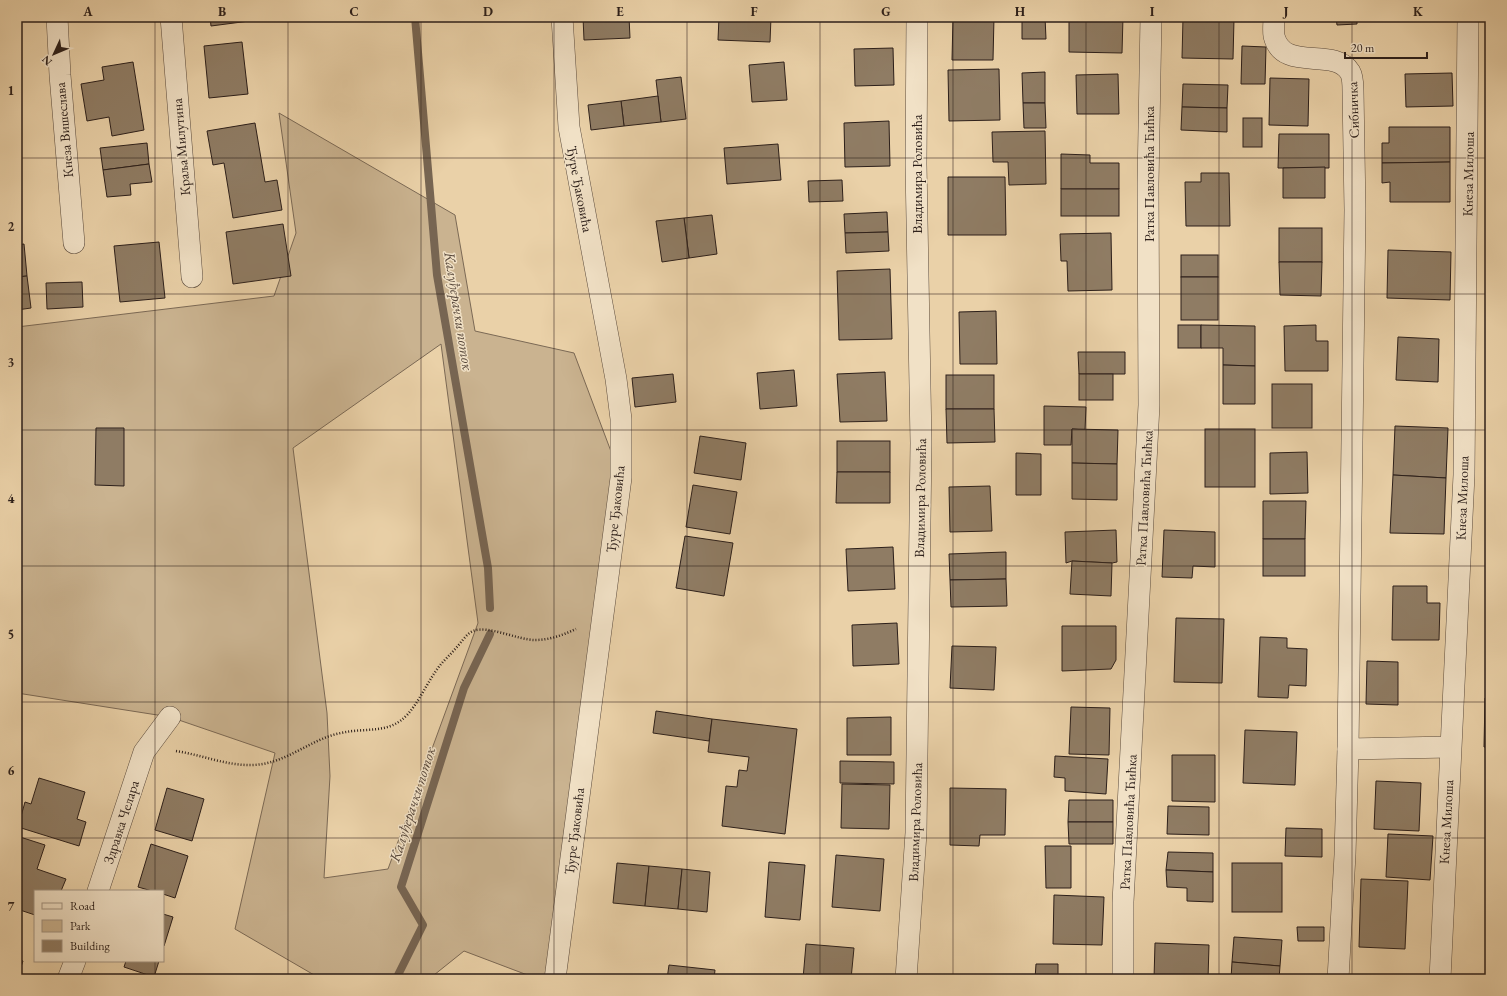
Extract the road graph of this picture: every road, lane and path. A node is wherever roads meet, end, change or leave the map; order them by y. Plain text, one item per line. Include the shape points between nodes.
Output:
1 (57, 17) edge
2 (170, 17) edge
3 (562, 17) edge
4 (916, 17) edge
5 (1151, 17) edge
6 (1274, 17) edge
7 (1468, 17) edge
8 (74, 243) dead end
9 (192, 277) dead end
10 (602, 617) junction
11 (170, 717) dead end
12 (1450, 747) junction
13 (1348, 748) junction
14 (144, 752) junction
15 (98, 890) edge
16 (74, 962) edge
17 (68, 979) edge
18 (555, 979) edge
19 (906, 979) edge
20 (1123, 979) edge
21 (1338, 979) edge
22 (1440, 979) edge

1 - 8 street, Кнеза Вишеслава
2 - 9 street, Краља Милутина
3 - 10 street, Ђуре Ђаковића via 569,127 621,419 621,478
4 - 19 street, Владимира Роловића via 920,467 916,833
5 - 20 street, Ратка Павловића Ћићка via 1148,184 1149,405 1123,902
6 - 13 street, Сибничка via 1274,35 1279,47 1291,56 1338,62 1351,74 1353,90 1355,210
7 - 12 street, Кнеза Милоша via 1464,475
10 - 14 path via 564,634 534,640 483,630 473,631 439,666 406,715 393,726 383,730 339,733 318,740 290,756 264,764 233,764 170,750 150,754
10 - 18 street, Ђуре Ђаковића
11 - 14 street, Здравка Челара
12 - 13 street
12 - 22 street, Кнеза Милоша
13 - 21 street
14 - 15 street, Здравка Челара
16 - 17 street

